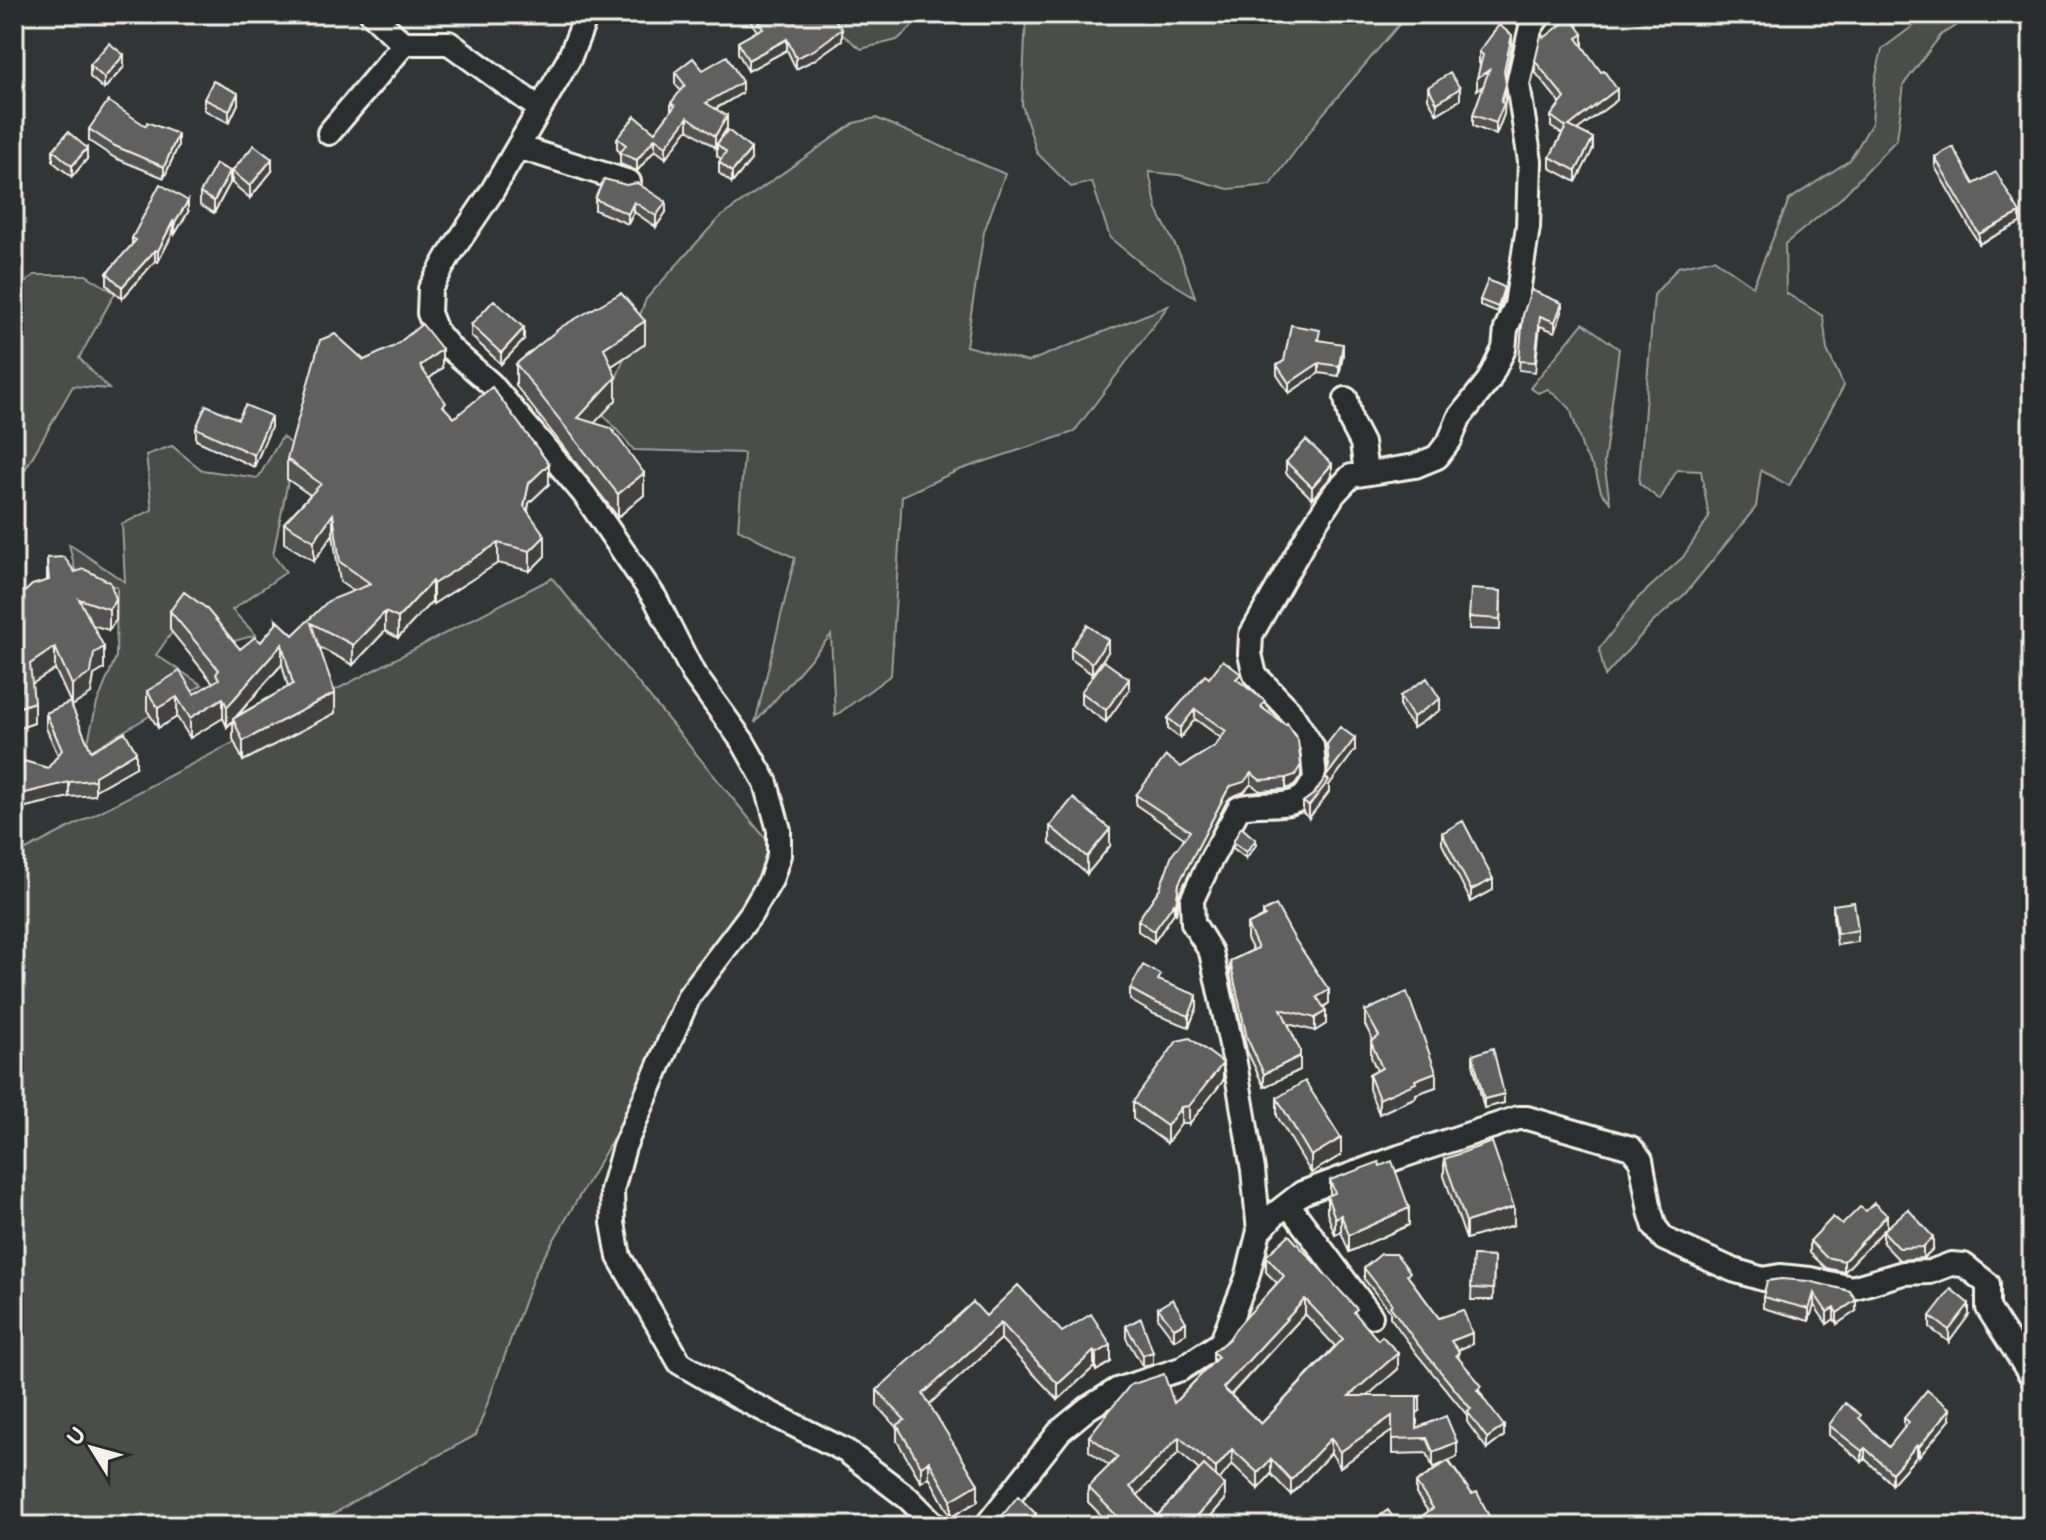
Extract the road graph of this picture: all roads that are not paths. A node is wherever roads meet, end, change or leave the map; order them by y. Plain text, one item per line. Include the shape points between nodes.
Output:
1 (372, 14) edge
2 (587, 14) edge
3 (1540, 14) edge
4 (405, 43) junction
5 (540, 109) junction
6 (329, 133) dead end
7 (518, 147) junction
8 (629, 182) edge
9 (1346, 399) dead end
10 (1366, 473) junction
11 (1288, 1204) junction
12 (1259, 1231) junction
13 (1371, 1316) dead end
14 (2032, 1377) edge
15 (936, 1526) edge
16 (986, 1526) edge

1 - 4 street
2 - 5 street
3 - 10 street via 1531,27 1518,84 1530,161 1529,211 1504,349 1437,457
4 - 5 street via 449,43
4 - 6 street
5 - 7 street
7 - 8 street
7 - 15 street via 430,289 429,313 451,349 491,384 584,494 655,598 693,673 766,783 779,830 771,880 689,996 624,1147 612,1190 619,1257 680,1363 846,1451
9 - 10 street
10 - 12 street via 1351,476 1334,494 1251,635 1255,675 1289,710 1312,746 1315,779 1302,798 1239,808 1192,900 1193,923 1211,952 1235,1063
11 - 12 street
11 - 13 street
11 - 14 street via 1302,1193 1399,1157 1527,1118 1631,1148 1641,1160 1650,1211 1664,1239 1733,1270 1763,1279 1810,1279 1852,1288 1951,1264 1970,1267 1988,1284 1988,1308
12 - 16 street via 1221,1343 1181,1369 1117,1390 1088,1408 1060,1431

